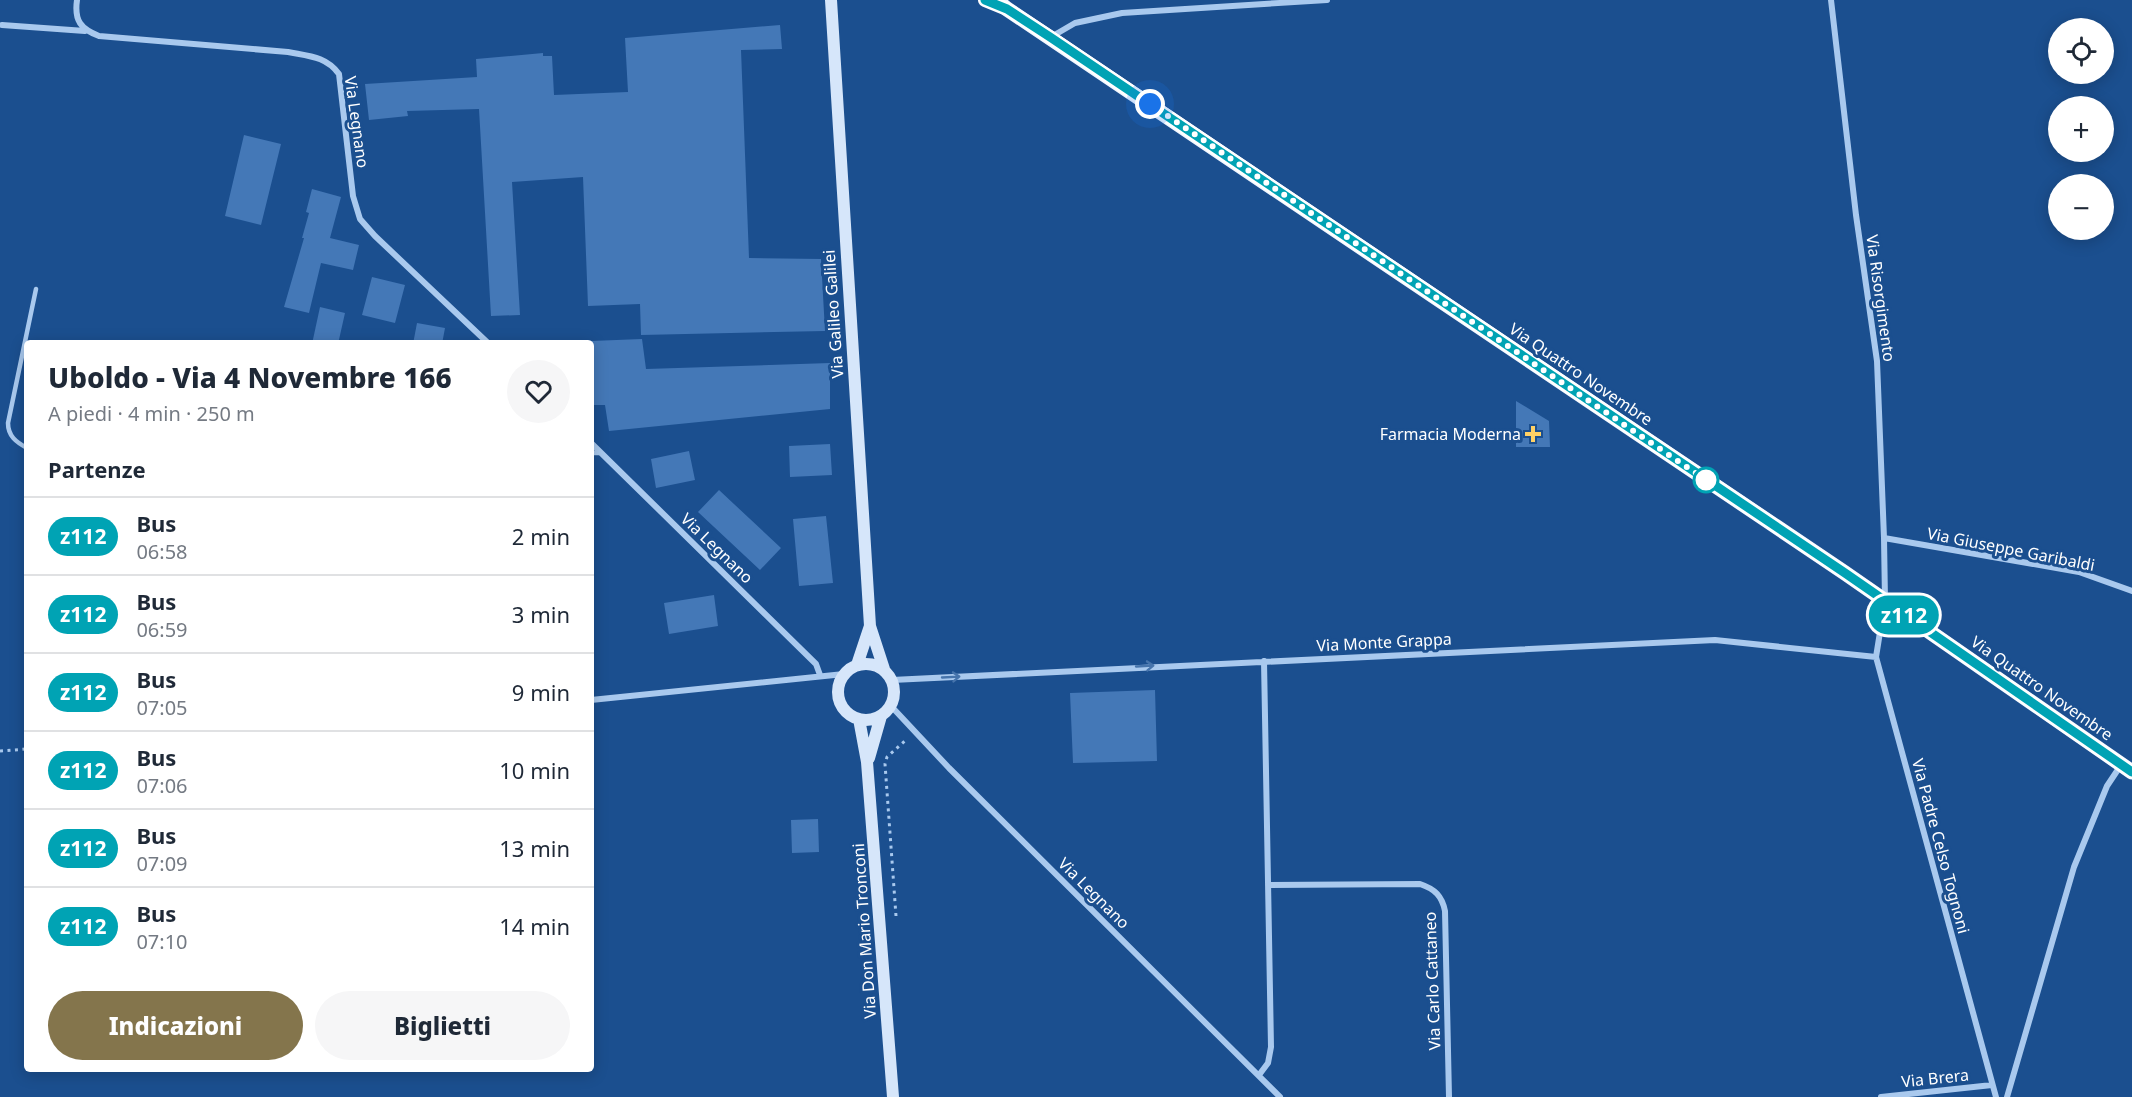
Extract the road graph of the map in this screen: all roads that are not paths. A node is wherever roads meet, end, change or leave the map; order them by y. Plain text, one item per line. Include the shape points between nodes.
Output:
1 (77, 0) edge
2 (831, 0) edge
3 (985, 0) edge
4 (1327, 0) edge
5 (1831, 0) edge
6 (1281, 1) edge
7 (1002, 5) edge
8 (2, 25) dead end
9 (86, 31) junction
10 (1050, 37) junction
11 (36, 289) dead end
12 (26, 340) edge
13 (485, 340) edge
14 (24, 349) edge
15 (24, 446) edge
16 (594, 447) edge
17 (594, 453) edge
18 (599, 453) junction
19 (1884, 538) junction
20 (2132, 591) edge
21 (1885, 601) junction
22 (870, 626) junction
23 (1876, 657) junction
24 (1264, 661) junction
25 (857, 665) junction
26 (884, 669) junction
27 (844, 674) junction
28 (820, 675) junction
29 (892, 680) junction
30 (594, 700) edge
31 (891, 706) junction
32 (881, 716) junction
33 (859, 719) junction
34 (867, 762) junction
35 (2126, 768) edge
36 (1268, 885) junction
37 (1259, 1075) junction
38 (1992, 1085) junction
39 (893, 1097) edge
40 (1281, 1097) edge
41 (1449, 1097) edge
42 (1881, 1097) edge
43 (1996, 1097) edge
44 (2007, 1097) edge

1 - 9 street via 80,25
2 - 22 street, Via Galileo Galilei
3 - 7 main road, Via Quattro Novembre
4 - 6 street
5 - 19 street, Via Risorgimento via 1876,361
6 - 10 street via 1122,13 1075,23
7 - 10 main road, Via Quattro Novembre
8 - 9 street, Via Legnano
9 - 13 street, Via Legnano via 99,36 288,52 331,63 339,74 353,196 360,219
10 - 21 main road, Via Quattro Novembre
11 - 12 lane
14 - 15 lane via 8,430
16 - 18 street, Via Legnano
17 - 18 lane
18 - 28 street, Via Legnano via 816,663
19 - 20 street, Via Giuseppe Garibaldi via 2079,573
19 - 21 street, Via Risorgimento
21 - 23 street, Via Padre Celso Tognoni
21 - 35 main road, Via Quattro Novembre
22 - 25 street, Via Galileo Galilei
22 - 26 street, Via Galileo Galilei
23 - 24 street, Via Monte Grappa via 1715,640
23 - 38 street, Via Padre Celso Tognoni
29 -> 24 street, Via Monte Grappa
24 - 36 street
25 - 26 street via 866,663
25 - 27 street
26 - 29 street
27 - 28 street
27 - 33 street via 839,682 839,700 850,715
28 - 30 street
29 - 31 street via 895,693
31 - 32 street
31 - 37 street, Via Legnano
32 - 33 street
32 - 34 street, Via Don Mario Tronconi
33 - 34 street, Via Don Mario Tronconi
34 - 39 street, Via Don Mario Tronconi
35 - 44 street via 2108,786 2074,867
36 - 37 street via 1271,1047 1268,1063
36 - 41 street, Via Carlo Cattaneo via 1420,884 1437,893 1445,911
37 - 40 street, Via Legnano
38 - 42 street, Via Brera
38 - 43 street, Via Padre Celso Tognoni

